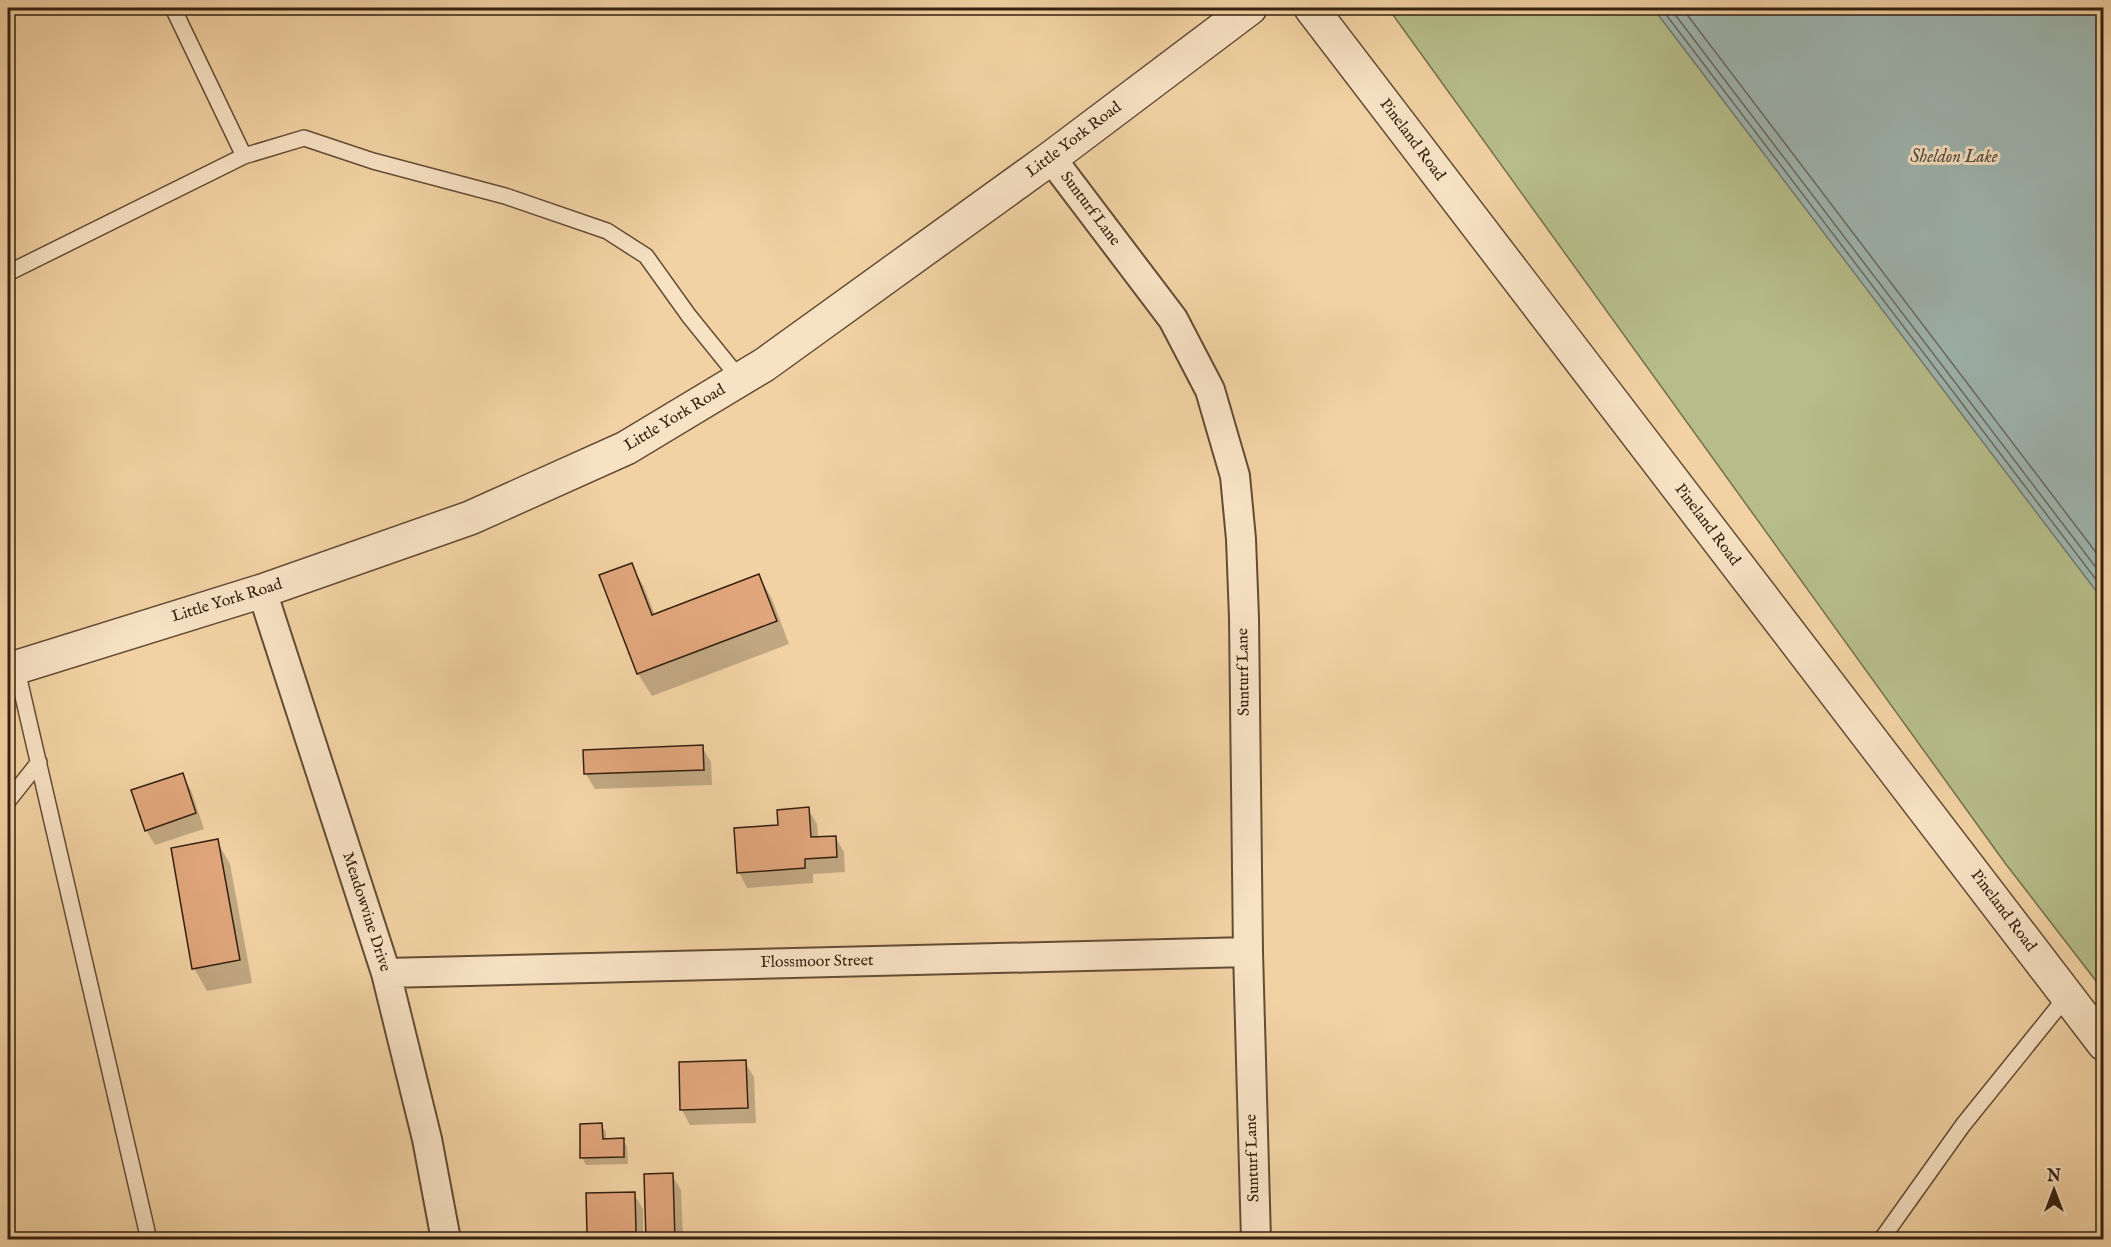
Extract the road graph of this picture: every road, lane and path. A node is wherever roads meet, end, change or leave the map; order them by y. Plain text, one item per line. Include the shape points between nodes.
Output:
1 (173, 8) edge
2 (1250, 8) edge
3 (1311, 8) edge
4 (244, 156) junction
5 (1051, 158) junction
6 (8, 273) edge
7 (740, 379) junction
8 (262, 591) junction
9 (10, 668) edge
10 (39, 762) junction
11 (8, 801) edge
12 (1248, 952) junction
13 (386, 973) junction
14 (2067, 996) junction
15 (2103, 1044) edge
16 (149, 1239) edge
17 (446, 1239) edge
18 (1256, 1239) edge
19 (1881, 1239) edge

1 - 4 lane
2 - 5 street, Little York Road
3 - 14 street, Pineland Road
4 - 6 lane
4 - 7 lane via 304,138 505,196 607,231 646,256
5 - 7 street, Little York Road
5 - 12 street, Sunturf Lane via 1173,319 1210,390 1235,476 1244,618
7 - 8 street, Little York Road via 626,448 470,518
8 - 9 street, Little York Road
8 - 13 street, Meadowvine Drive
9 - 10 lane
10 - 11 lane
10 - 16 lane
12 - 13 street, Flossmoor Street
12 - 18 street, Sunturf Lane
13 - 17 street, Meadowvine Drive via 427,1139
14 - 15 street, Pineland Road
14 - 19 lane via 1963,1125

